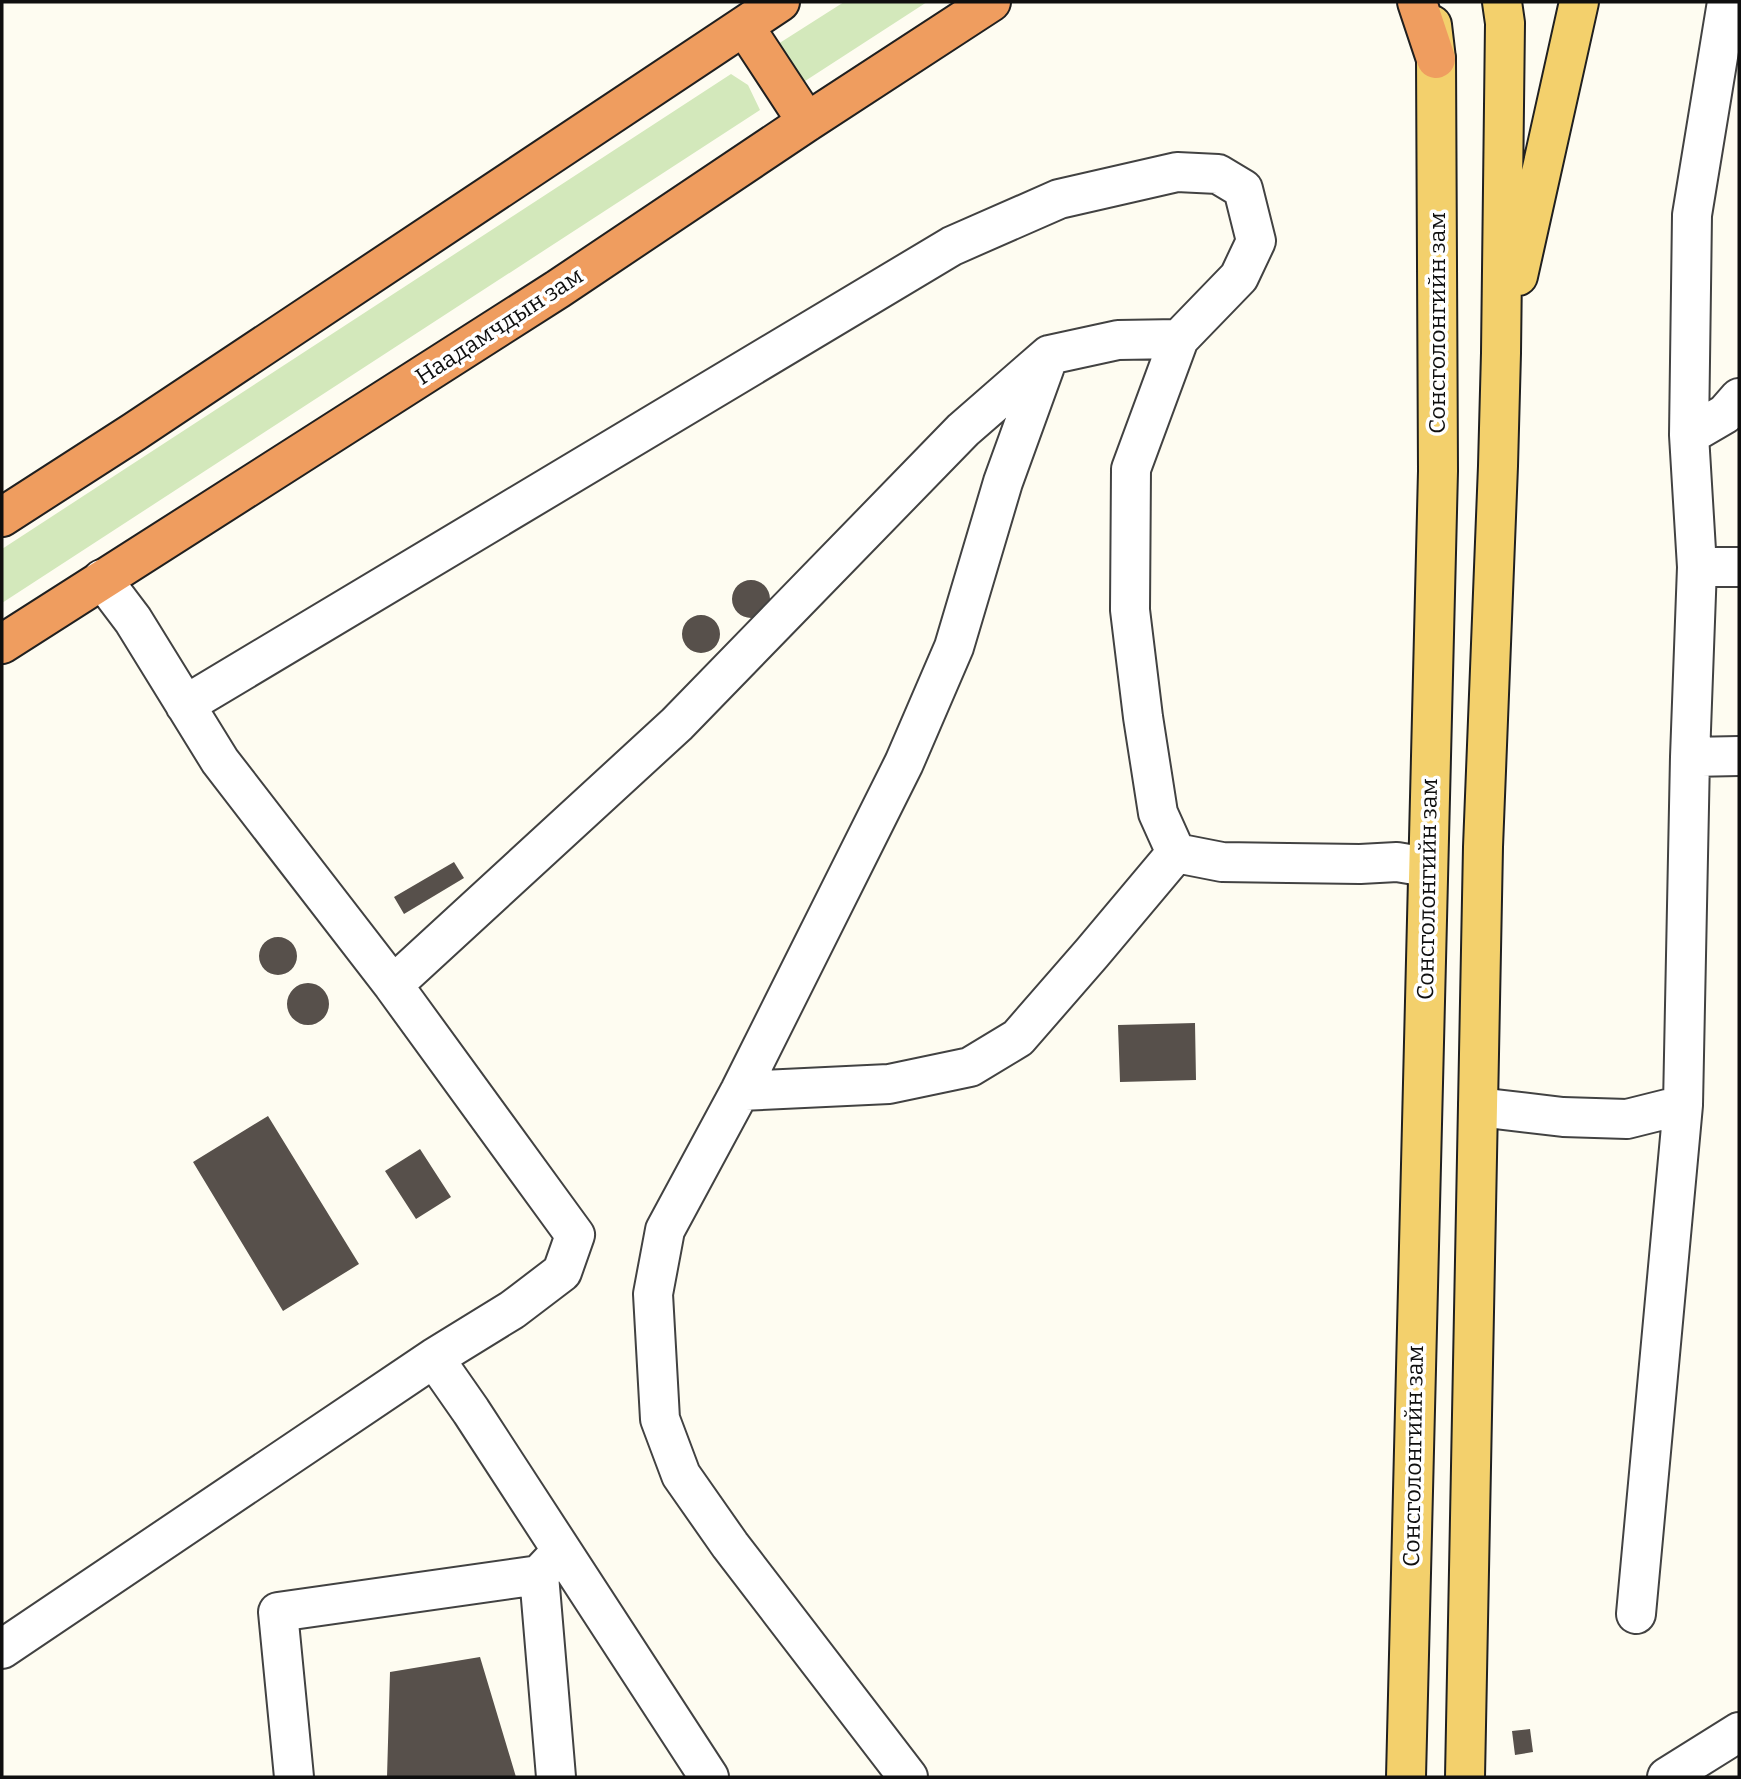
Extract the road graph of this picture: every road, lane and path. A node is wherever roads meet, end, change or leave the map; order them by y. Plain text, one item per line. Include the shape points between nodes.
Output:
1 (780, 2) edge
2 (991, 2) edge
3 (1417, 2) edge
4 (1429, 2) edge
5 (1502, 2) edge
6 (1579, 2) edge
7 (1727, 2) edge
8 (744, 26) junction
9 (1436, 59) junction
10 (807, 122) junction
11 (1179, 339) junction
12 (1501, 353) junction
13 (1049, 355) junction
14 (1735, 411) edge
15 (1689, 435) junction
16 (2, 517) edge
17 (1697, 567) junction
18 (1739, 568) edge
19 (102, 579) junction
20 (2, 644) edge
21 (185, 705) junction
22 (1739, 756) edge
23 (1690, 757) junction
24 (1176, 853) junction
25 (1427, 867) junction
26 (394, 985) junction
27 (740, 1091) junction
28 (1683, 1105) junction
29 (1478, 1107) junction
30 (434, 1359) junction
31 (550, 1563) junction
32 (1636, 1614) dead end
33 (2, 1649) edge
34 (1739, 1732) edge
35 (295, 1777) edge
36 (556, 1777) edge
37 (709, 1777) edge
38 (908, 1777) edge
39 (1406, 1777) edge
40 (1465, 1777) edge
41 (1667, 1777) edge

1 - 8 highway
2 - 10 highway, Наадамчдын зам
3 - 9 highway
4 - 9 main road, Сонсголонгийн зам
5 - 12 main road
6 - 12 main road
7 - 15 street via 1692,215
8 - 10 highway
8 - 16 highway
9 - 25 main road, Сонсголонгийн зам via 1438,471
10 - 19 highway, Наадамчдын зам via 558,289
11 - 13 street via 1118,340
11 - 21 street via 1239,277 1256,241 1243,189 1218,174 1177,172 1059,199 952,246
11 - 24 street via 1131,469 1130,610 1158,813
12 - 29 main road
13 - 26 street via 963,430 677,724
13 - 27 street via 1003,482 954,648 904,763
14 - 15 street
15 - 17 street
17 - 18 street
17 - 23 street
19 - 20 highway, Наадамчдын зам
19 - 21 street
21 - 26 street via 220,761
22 - 23 street
23 - 28 street
24 - 25 street via 1222,862 1398,862
24 - 27 street via 1018,1038 970,1067 890,1084
25 - 39 main road, Сонсголонгийн зам
26 - 30 street via 575,1235 562,1272
27 - 38 street via 665,1230 653,1293 660,1419 681,1475
28 - 29 street via 1627,1119
28 - 32 street
29 - 40 main road
30 - 31 street via 471,1410
30 - 33 street
31 - 35 street via 278,1612
31 - 36 street
31 - 37 street
34 - 41 street

